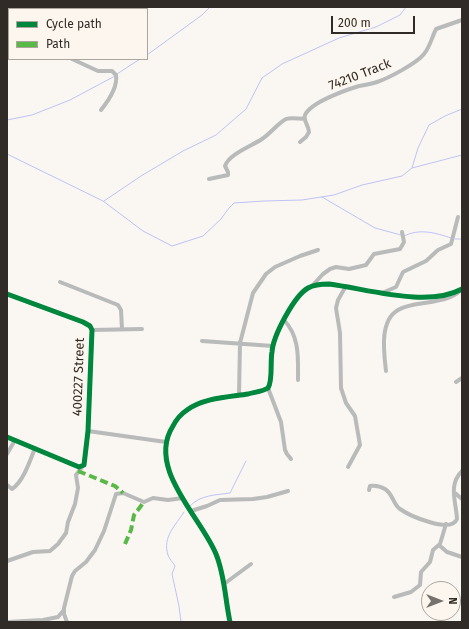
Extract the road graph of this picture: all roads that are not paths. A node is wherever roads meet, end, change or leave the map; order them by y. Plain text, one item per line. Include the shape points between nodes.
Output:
1 (462, 20) edge
2 (74, 60) edge
3 (102, 110) dead end
4 (305, 119) junction
5 (300, 142) dead end
6 (209, 179) dead end
7 (458, 217) dead end
8 (402, 232) dead end
9 (318, 250) dead end
10 (60, 282) dead end
11 (311, 286) junction
12 (346, 286) junction
13 (462, 289) edge
14 (382, 293) junction
15 (7, 294) edge
16 (284, 320) junction
17 (142, 329) dead end
18 (92, 330) junction
19 (122, 330) junction
20 (202, 341) dead end
21 (240, 343) junction
22 (273, 346) junction
23 (386, 371) dead end
24 (462, 378) edge
25 (298, 380) dead end
26 (456, 382) dead end
27 (268, 388) junction
28 (239, 395) junction
29 (88, 431) junction
30 (7, 437) edge
31 (15, 440) junction
32 (166, 442) junction
33 (35, 448) junction
34 (7, 454) edge
35 (291, 459) dead end
36 (81, 466) junction
37 (348, 467) dead end
38 (462, 471) edge
39 (7, 485) edge
40 (369, 490) dead end
41 (454, 490) junction
42 (288, 491) dead end
43 (183, 498) junction
44 (462, 499) edge
45 (191, 511) junction
46 (446, 524) junction
47 (439, 545) junction
48 (462, 557) edge
49 (7, 561) edge
50 (251, 564) dead end
51 (224, 584) junction
52 (394, 597) dead end
53 (64, 610) junction
54 (7, 622) edge
55 (67, 622) edge
56 (230, 622) edge

1 - 4 street, 74210 Track via 436,29 425,54 390,77 325,99 307,112
2 - 3 street via 96,70 112,71 116,75 112,95
4 - 5 street via 309,132
4 - 6 street via 286,120 228,161 225,166 228,175
7 - 14 street via 451,244 438,250 426,261 403,272 396,287
8 - 11 street via 404,242 400,249 374,254 366,265 349,269 330,269
9 - 21 street via 287,261 266,274 253,293
10 - 19 street via 118,305 121,310
11 - 12 street
11 - 16 street via 298,297
12 - 14 street
12 - 37 street via 336,308 340,333 341,388 355,416 360,443
13 - 14 street via 437,296 412,297
13 - 23 street via 452,297 408,306 394,312 385,330
15 - 18 street, 400227 Street via 79,320
16 - 22 street
16 - 25 street via 296,338
17 - 19 street
18 - 19 street
18 - 29 street, 400227 Street
20 - 21 street
21 - 22 street
21 - 28 street
22 - 27 street via 270,361 271,383
24 - 26 street
27 - 28 street
27 - 35 street via 281,422 285,450
28 - 32 street via 206,401 192,407 176,421
29 - 32 street
29 - 36 street, 400227 Street via 85,462
30 - 31 street
31 - 33 street
31 - 34 street
32 - 43 street via 168,468
33 - 36 street
33 - 39 street via 20,482 12,489
36 - 49 street, 400227 Street via 76,475 77,496 66,533 58,544 50,551 33,552
38 - 41 street via 454,481
40 - 46 street via 372,486 383,488 390,493 398,507 406,512 426,521
41 - 44 street
41 - 46 street via 457,519 455,523
42 - 45 street via 253,499 220,500
43 - 45 street
43 - 53 street via 153,498 144,502 117,493 95,550 72,576
45 - 51 street via 216,553
46 - 47 street
47 - 48 street via 447,552
47 - 52 street via 433,550 430,562 421,572 420,585 411,592
50 - 51 street
51 - 56 street
53 - 54 street via 58,617
53 - 55 street

